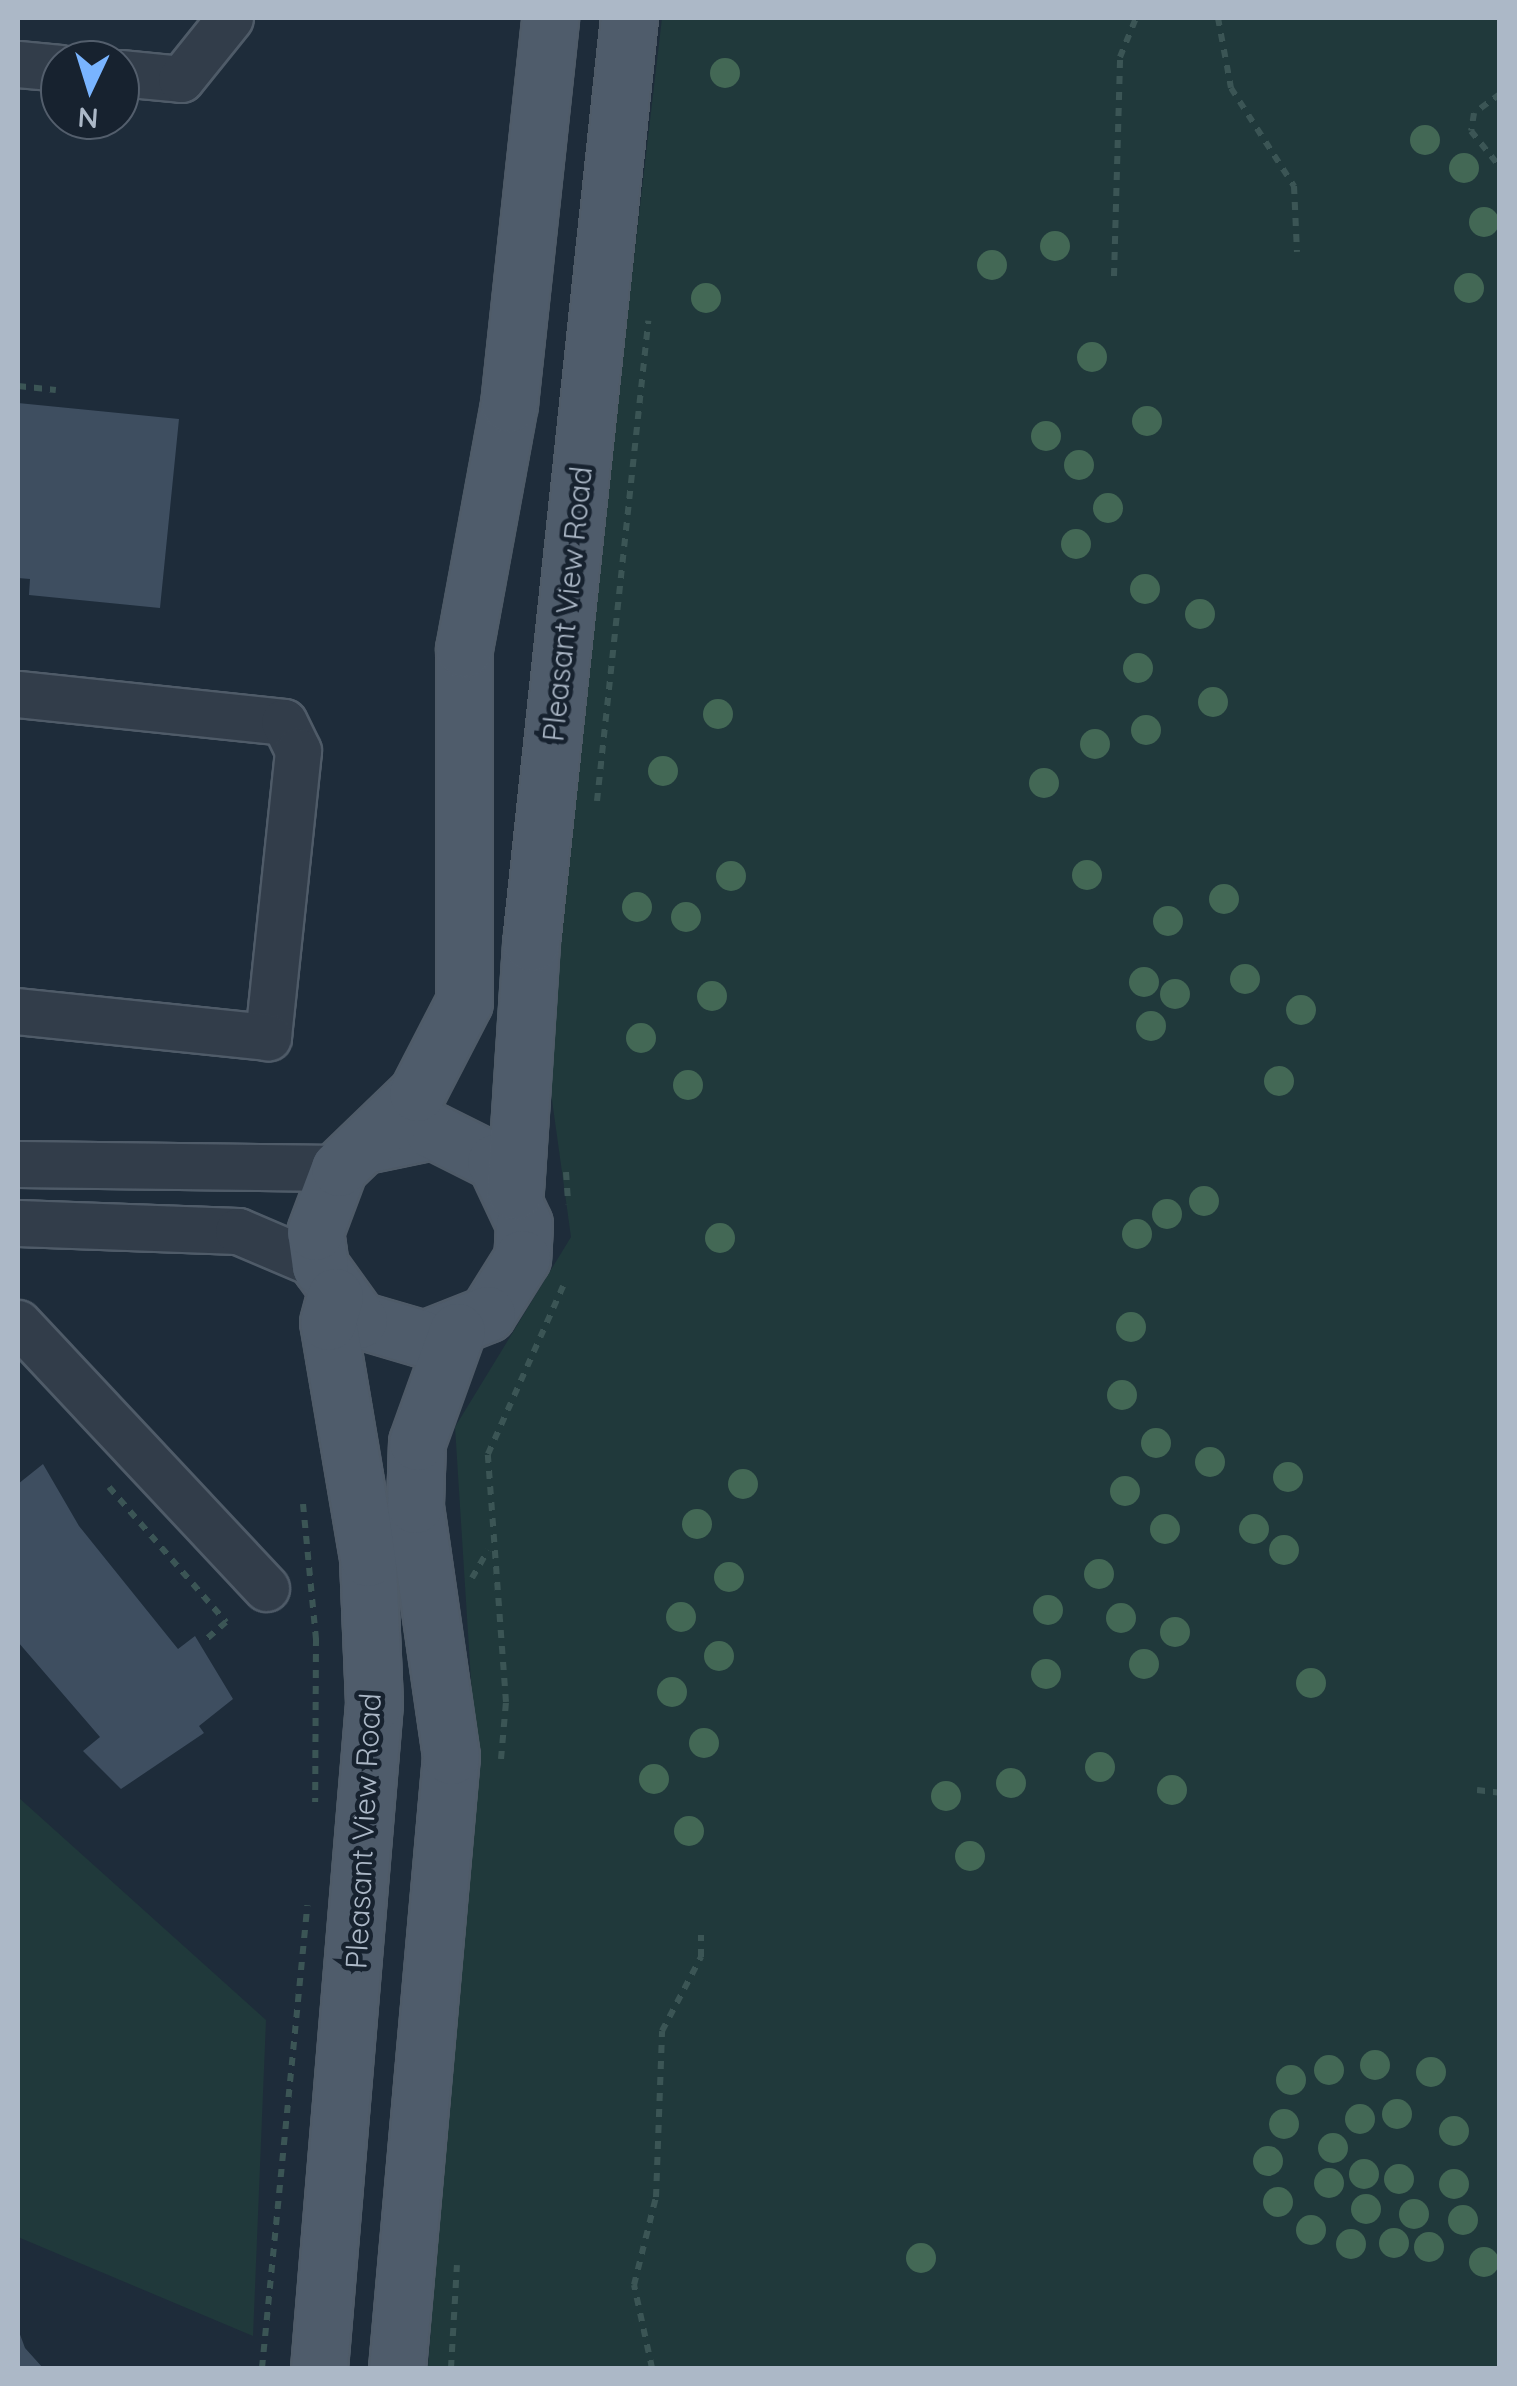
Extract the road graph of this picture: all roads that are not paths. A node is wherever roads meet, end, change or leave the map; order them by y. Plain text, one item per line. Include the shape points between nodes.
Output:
1 (230, 18) edge
2 (550, 18) edge
3 (628, 18) edge
4 (140, 75) edge
5 (18, 694) edge
6 (18, 1011) edge
7 (352, 1156) junction
8 (18, 1164) edge
9 (515, 1191) junction
10 (18, 1222) edge
11 (327, 1281) junction
12 (18, 1322) edge
13 (458, 1332) junction
14 (266, 1588) dead end
15 (319, 2368) edge
16 (398, 2368) edge

1 - 4 street via 181,79
2 - 7 main road via 509,404 464,650 464,1002 417,1093
3 - 9 main road, Pleasant View Road via 531,943
5 - 6 street via 284,722 298,751 268,1038
7 - 8 street
7 - 9 main road via 433,1130 481,1152
7 - 11 main road via 314,1232
9 - 13 main road via 522,1258 487,1314
10 - 11 street via 238,1231
11 - 13 main road via 390,1334
11 - 15 main road, Pleasant View Road via 328,1322 368,1558 374,1704
12 - 14 street
13 - 16 main road via 417,1442 415,1505 451,1756

